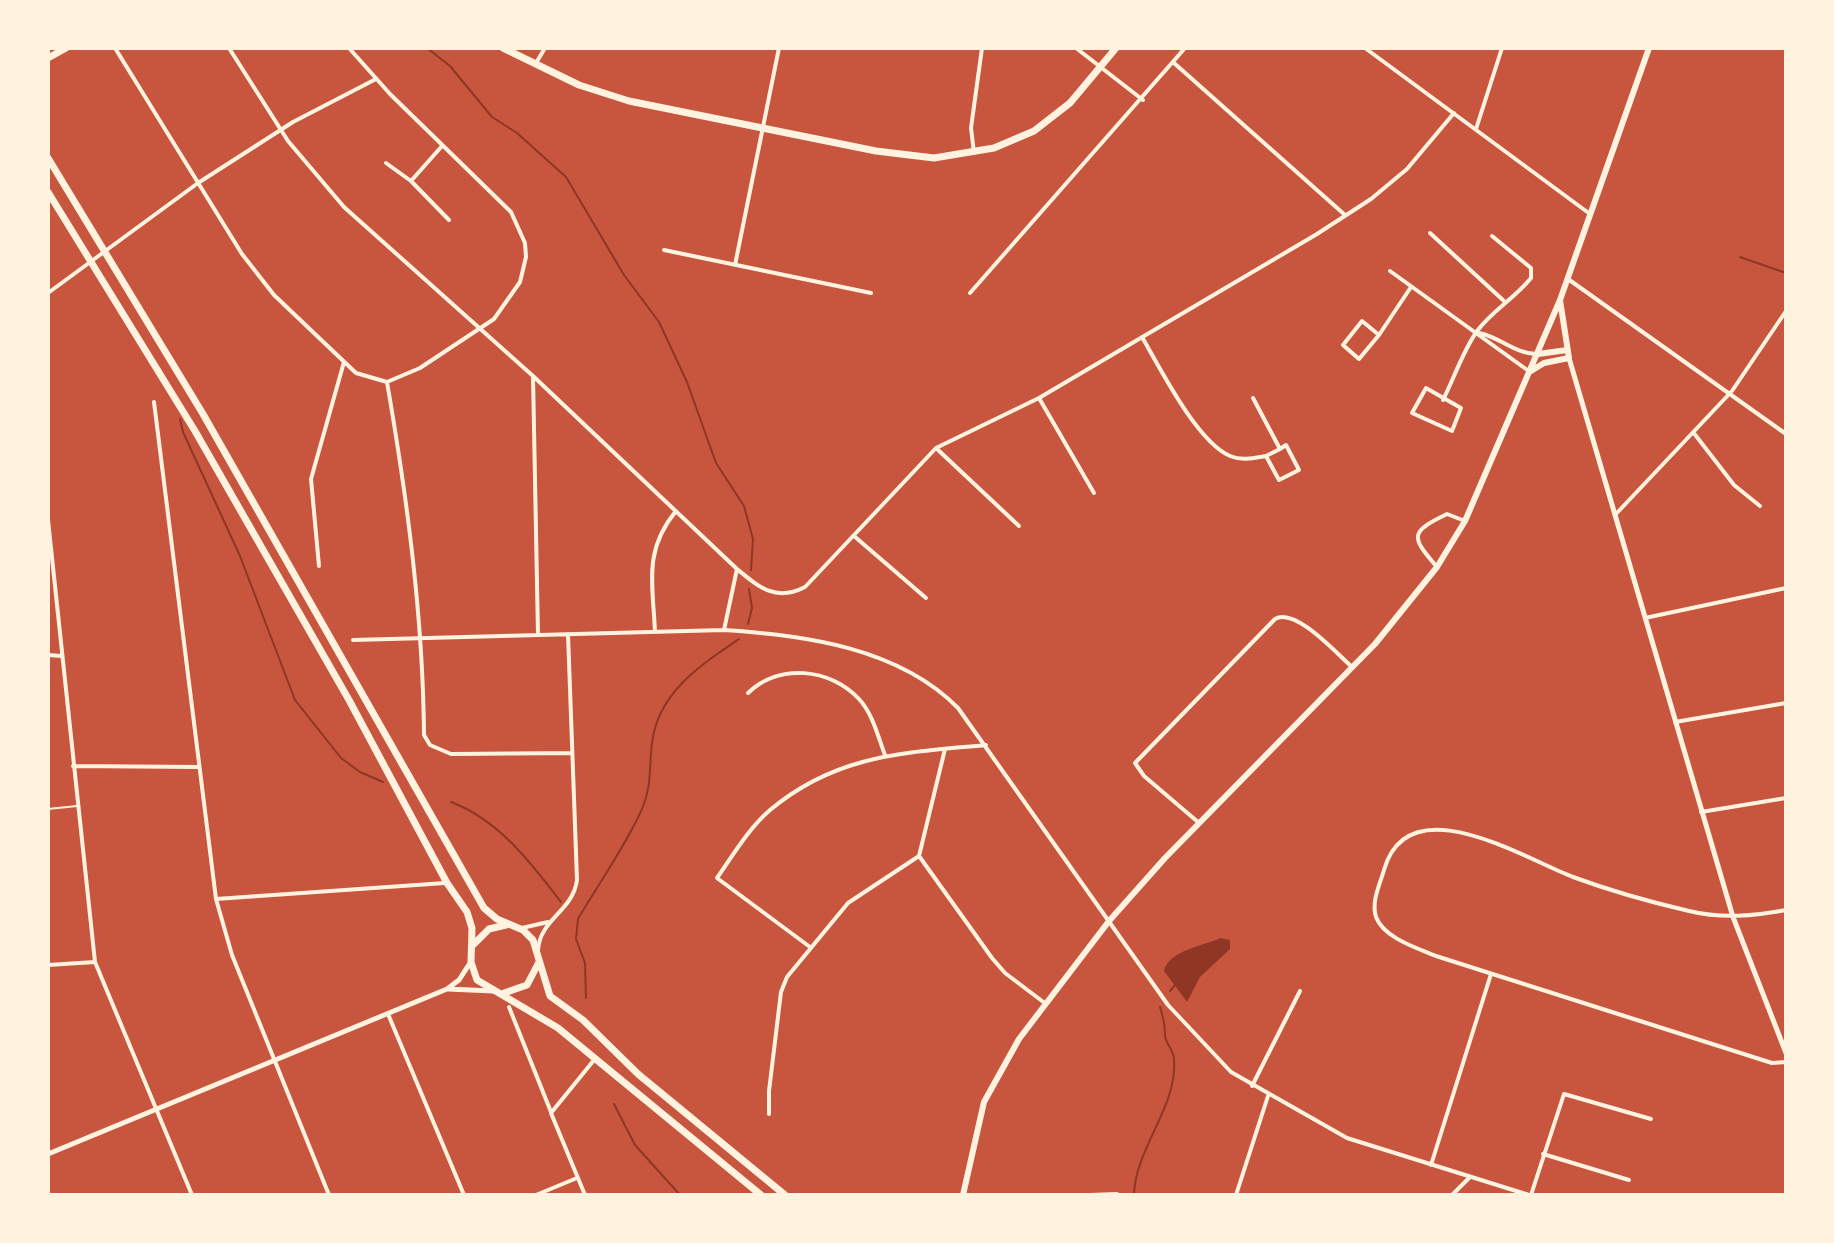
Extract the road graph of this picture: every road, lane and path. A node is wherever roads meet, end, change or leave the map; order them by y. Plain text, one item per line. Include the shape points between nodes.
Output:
1 (66, 48) edge
2 (115, 48) edge
3 (229, 48) edge
4 (349, 48) edge
5 (503, 48) edge
6 (545, 48) edge
7 (779, 48) edge
8 (982, 48) edge
9 (1076, 48) edge
10 (1116, 48) edge
11 (1185, 48) edge
12 (1365, 48) edge
13 (1502, 48) edge
14 (1649, 48) edge
15 (48, 58) edge
16 (1174, 63) junction
17 (535, 65) junction
18 (1101, 65) junction
19 (376, 79) junction
20 (1143, 100) junction
21 (1454, 113) junction
22 (763, 129) junction
23 (1476, 129) junction
24 (281, 130) junction
25 (442, 146) junction
26 (974, 154) junction
27 (48, 158) edge
28 (386, 163) dead end
29 (411, 181) junction
30 (198, 183) junction
31 (48, 192) edge
32 (1590, 214) junction
33 (1345, 216) junction
34 (449, 220) dead end
35 (1430, 233) dead end
36 (1492, 236) dead end
37 (664, 250) dead end
38 (104, 255) junction
39 (90, 264) junction
40 (735, 265) junction
41 (1390, 271) dead end
42 (1568, 279) junction
43 (1411, 287) junction
44 (48, 293) edge
45 (871, 293) dead end
46 (970, 293) dead end
47 (1560, 300) junction
48 (1504, 301) junction
49 (1786, 311) edge
50 (480, 329) junction
51 (1476, 333) junction
52 (1379, 335) junction
53 (1142, 337) junction
54 (1567, 350) junction
55 (1538, 354) junction
56 (1569, 358) junction
57 (344, 362) junction
58 (1530, 372) junction
59 (533, 376) junction
60 (387, 382) junction
61 (1728, 395) junction
62 (1039, 398) junction
63 (1253, 398) dead end
64 (1443, 400) junction
65 (154, 402) dead end
66 (1693, 432) junction
67 (1786, 434) edge
68 (936, 448) junction
69 (1280, 449) junction
70 (1266, 456) junction
71 (1094, 493) dead end
72 (1760, 506) dead end
73 (676, 511) junction
74 (1615, 515) junction
75 (48, 520) edge
76 (1465, 521) junction
77 (1019, 526) dead end
78 (854, 536) junction
79 (49, 539) edge
80 (319, 566) dead end
81 (1437, 567) junction
82 (737, 569) junction
83 (1786, 588) edge
84 (926, 598) dead end
85 (1645, 618) junction
86 (724, 630) junction
87 (655, 632) junction
88 (568, 634) junction
89 (538, 635) junction
90 (421, 638) junction
91 (353, 640) dead end
92 (48, 655) edge
93 (62, 656) junction
94 (1352, 667) junction
95 (748, 693) dead end
96 (1786, 703) edge
97 (1675, 722) junction
98 (987, 745) junction
99 (945, 749) junction
100 (572, 753) junction
101 (885, 755) junction
102 (73, 766) junction
103 (199, 767) junction
104 (1786, 798) edge
105 (77, 806) junction
106 (48, 809) edge
107 (1701, 812) junction
108 (1199, 823) junction
109 (919, 856) junction
110 (447, 883) junction
111 (216, 899) junction
112 (1786, 910) edge
113 (1733, 917) junction
114 (551, 921) junction
115 (1109, 921) junction
116 (508, 925) junction
117 (518, 927) junction
118 (472, 947) junction
119 (810, 947) junction
120 (538, 953) junction
121 (95, 962) junction
122 (471, 962) junction
123 (48, 965) edge
124 (1491, 974) junction
125 (447, 989) junction
126 (1300, 991) dead end
127 (495, 992) junction
128 (1046, 1004) junction
129 (509, 1007) dead end
130 (388, 1014) junction
131 (1786, 1053) edge
132 (594, 1060) junction
133 (1786, 1062) edge
134 (274, 1063) junction
135 (1252, 1086) junction
136 (1268, 1096) junction
137 (156, 1111) junction
138 (551, 1113) junction
139 (769, 1114) dead end
140 (1651, 1119) dead end
141 (48, 1154) edge
142 (1543, 1154) junction
143 (1431, 1165) junction
144 (1470, 1177) junction
145 (577, 1178) junction
146 (1629, 1180) dead end
147 (1117, 1194) edge
148 (192, 1195) edge
149 (329, 1195) edge
150 (464, 1195) edge
151 (536, 1195) edge
152 (585, 1195) edge
153 (761, 1195) edge
154 (785, 1195) edge
155 (963, 1195) edge
156 (1090, 1195) edge
157 (1236, 1195) edge
158 (1452, 1195) edge
159 (1530, 1195) edge

1 - 15 main road
2 - 30 street
3 - 24 street
4 - 19 street
5 - 17 main road
6 - 17 street
7 - 22 street
8 - 26 street via 971,128
9 - 18 street
10 - 18 main road
11 - 16 street
12 - 21 street
13 - 23 street
14 - 32 main road
16 - 20 street
16 - 33 street
17 - 22 main road via 602,93
18 - 20 street
18 - 26 main road via 1050,120 1014,141
19 - 24 street
19 - 25 street
20 - 46 street
21 - 23 street
21 - 33 street via 1407,169
22 - 26 main road via 912,157
22 - 40 street
23 - 32 street
24 - 30 street
24 - 50 street via 344,207
25 - 29 street
25 - 50 street via 511,212 525,243 520,282 494,319
27 - 38 main road
28 - 29 street
29 - 34 street
30 - 38 street
30 - 57 street via 274,295
31 - 39 main road
32 - 42 main road
33 - 53 street
35 - 48 street
36 - 48 street via 1532,273 1519,293
37 - 40 street
38 - 39 street
38 - 116 main road via 203,414 466,880 484,908
39 - 44 street
39 - 110 main road via 195,431
40 - 45 street
41 - 43 street
42 - 47 main road
42 - 61 street
43 - 51 street
43 - 52 street
47 - 54 main road
47 - 55 main road
48 - 51 street
49 - 61 street
50 - 59 street
50 - 60 street via 420,368
51 - 55 street via 1491,335 1521,353
51 - 58 street
51 - 64 street
52 - 52 street via 1359,359 1343,345 1362,321
53 - 62 street
53 - 70 street via 1185,411 1217,447 1241,459
54 - 55 main road
54 - 56 main road
55 - 58 main road
56 - 58 main road
56 - 74 street
57 - 60 street via 364,378
57 - 80 street via 311,479
58 - 76 main road
59 - 73 street
59 - 89 street
60 - 90 street via 405,487
61 - 66 street
61 - 67 street
62 - 68 street
62 - 71 street
63 - 69 street
64 - 64 street via 1461,408 1452,431 1412,413 1426,388
65 - 103 street
66 - 72 street via 1734,485
66 - 74 street
68 - 77 street
68 - 78 street
69 - 70 street
69 - 70 street via 1286,445 1299,470 1279,480
73 - 82 street
73 - 87 street via 662,527 651,557
74 - 85 street
75 - 79 street
76 - 81 main road
76 - 81 street via 1447,514 1420,527 1418,543
78 - 82 street via 811,582 784,595 760,588
78 - 84 street
79 - 93 street
81 - 94 main road
82 - 86 street
83 - 85 street
85 - 97 street
86 - 87 street
86 - 98 street via 797,636 918,674 952,701
87 - 88 street
88 - 89 street
88 - 100 street
89 - 90 street
90 - 91 street
90 - 100 street via 424,735 430,745 451,754
92 - 93 street
93 - 102 street
94 - 108 main road
94 - 108 street via 1294,617 1281,615 1162,732 1140,755 1137,769
95 - 101 street via 761,680 781,673 802,672 832,681 859,698
96 - 97 street
97 - 107 street
98 - 99 street
98 - 115 street
99 - 101 street
99 - 109 street
100 - 114 street via 577,885 570,904
101 - 119 street via 833,770 770,810 717,878
102 - 103 street
102 - 105 street
103 - 111 street
104 - 107 street
105 - 106 lane
105 - 121 street
107 - 113 street
108 - 115 main road
109 - 119 street via 857,895
109 - 128 street via 998,966
110 - 111 street
110 - 118 main road via 471,919
111 - 134 street
112 - 113 street
113 - 124 street via 1688,911 1605,887 1487,838 1404,835 1386,860 1375,899 1377,920 1413,946
113 - 131 street
114 - 117 street
114 - 120 street via 541,934
115 - 128 main road
115 - 135 street via 1176,1015 1217,1059
116 - 117 main road
116 - 118 main road via 485,931
117 - 120 main road via 530,936
118 - 122 main road
119 - 139 street via 781,992
120 - 127 main road via 536,972 527,985
120 - 154 main road via 550,996
121 - 123 street
121 - 137 street
122 - 125 street
122 - 127 main road via 477,980
124 - 133 street via 1772,1063
124 - 143 street
125 - 127 street
125 - 130 street
126 - 135 street
127 - 132 main road via 542,1016
128 - 155 main road via 984,1102
129 - 138 street
130 - 134 street
130 - 150 street
132 - 138 street
132 - 153 main road
134 - 137 street
134 - 149 street
135 - 136 street
136 - 143 street via 1347,1138
136 - 157 street
137 - 141 street
137 - 148 street
138 - 145 street
140 - 142 street via 1564,1094
142 - 146 street
142 - 159 street
143 - 144 street
144 - 158 street
144 - 159 street
145 - 151 street
145 - 152 street
147 - 156 street

